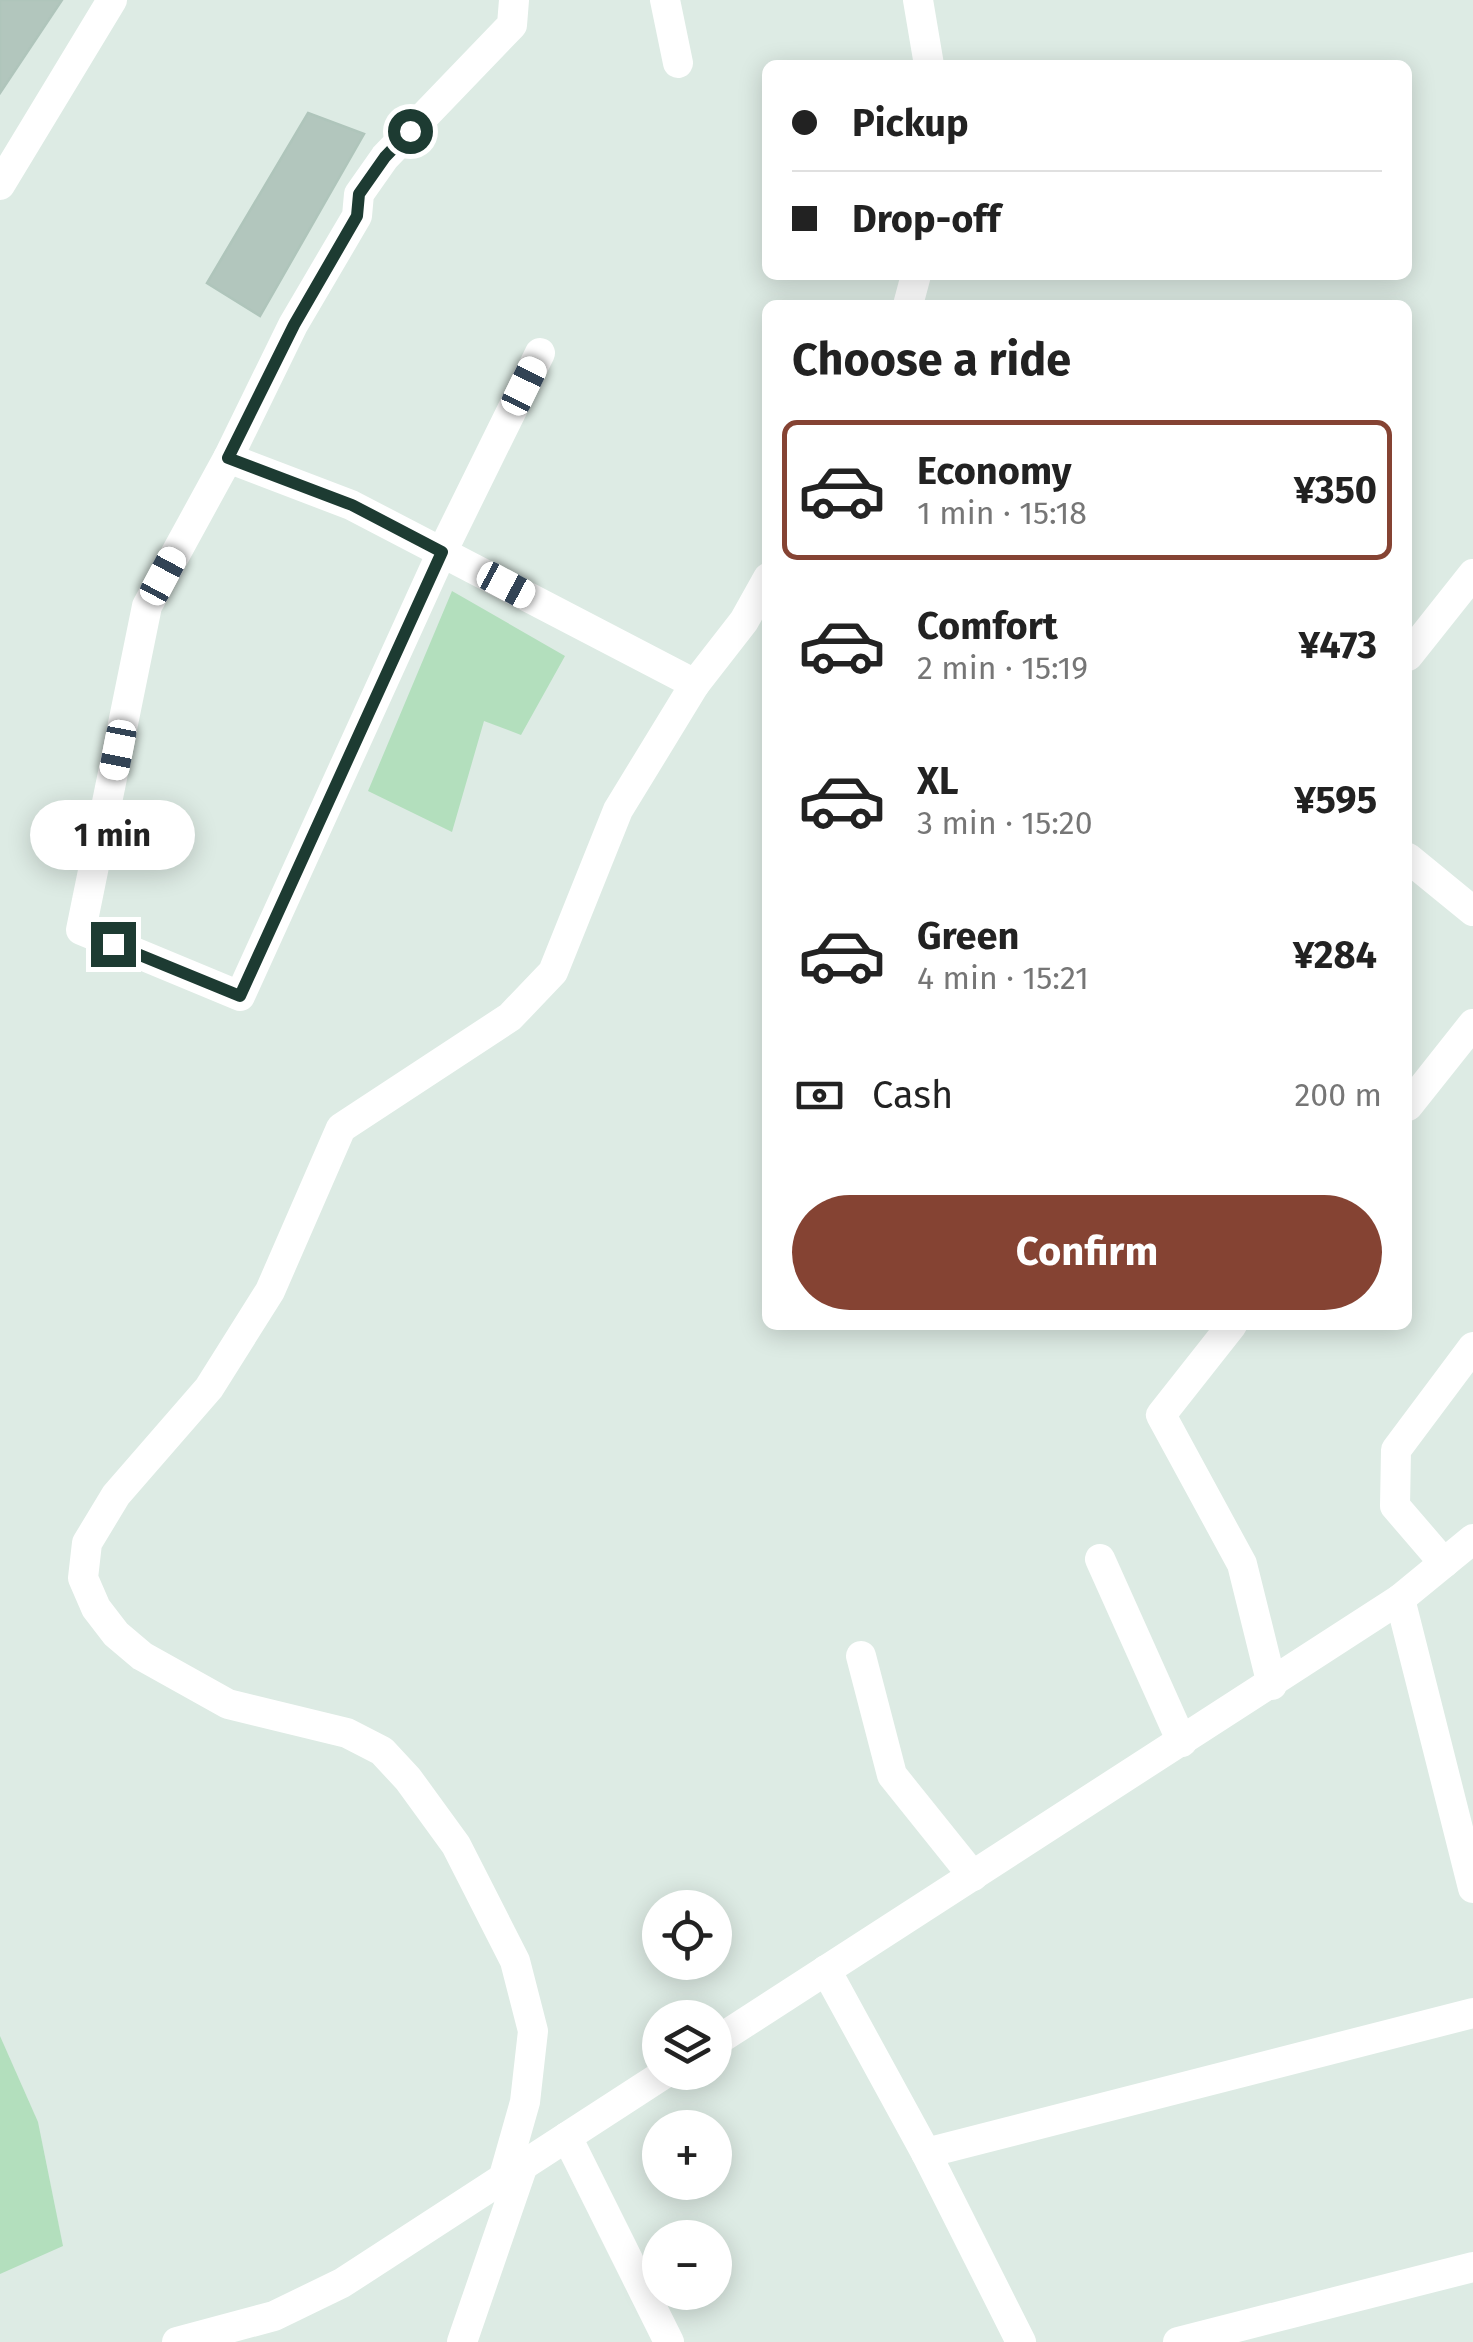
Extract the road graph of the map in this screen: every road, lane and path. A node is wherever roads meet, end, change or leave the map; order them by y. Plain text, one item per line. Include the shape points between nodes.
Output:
1 (112, 0) edge
2 (514, 0) edge
3 (665, 0) edge
4 (918, 0) edge
5 (927, 60) edge
6 (678, 62) dead end
7 (0, 185) edge
8 (540, 353) dead end
9 (228, 458) junction
10 (442, 552) junction
11 (1473, 574) edge
12 (762, 589) edge
13 (1412, 651) edge
14 (694, 684) junction
15 (1412, 861) edge
16 (1473, 911) edge
17 (1473, 1024) edge
18 (1412, 1101) edge
19 (1228, 1330) edge
20 (1473, 1348) edge
21 (1473, 1540) edge
22 (1100, 1559) dead end
23 (1444, 1563) junction
24 (1400, 1599) junction
25 (861, 1656) dead end
26 (1272, 1684) junction
27 (1182, 1742) junction
28 (973, 1876) junction
29 (1473, 1888) edge
30 (826, 1970) junction
31 (1473, 2013) edge
32 (732, 2031) edge
33 (642, 2089) edge
34 (567, 2137) junction
35 (926, 2153) junction
36 (514, 2169) junction
37 (1473, 2267) edge
38 (177, 2342) edge
39 (462, 2342) edge
40 (669, 2342) edge
41 (1020, 2342) edge
42 (1178, 2342) edge

1 - 7 street
2 - 9 street via 512,25 385,157 359,194 357,216
3 - 6 street
4 - 5 street
8 - 10 street
9 - 10 street via 352,505
9 - 10 street via 147,606 81,930 240,996
10 - 14 street
11 - 13 street
12 - 14 street
14 - 36 street via 618,810 553,972 510,1016 341,1128 270,1291 210,1388 116,1496 87,1543 83,1578 96,1608 142,1656 228,1704 347,1732 382,1751 456,1844 515,1961 533,2032
15 - 16 street
17 - 18 street
19 - 26 street via 1161,1415 1242,1564
20 - 23 street via 1396,1450 1396,1506
21 - 23 street
22 - 27 street
23 - 24 street
24 - 26 street
24 - 29 street
25 - 28 street via 892,1776
26 - 27 street
27 - 28 street
28 - 30 street
30 - 32 street
30 - 35 street
31 - 35 street
33 - 34 street
34 - 36 street
34 - 40 street
35 - 41 street
36 - 38 street via 342,2283 274,2316
36 - 39 street
37 - 42 street

